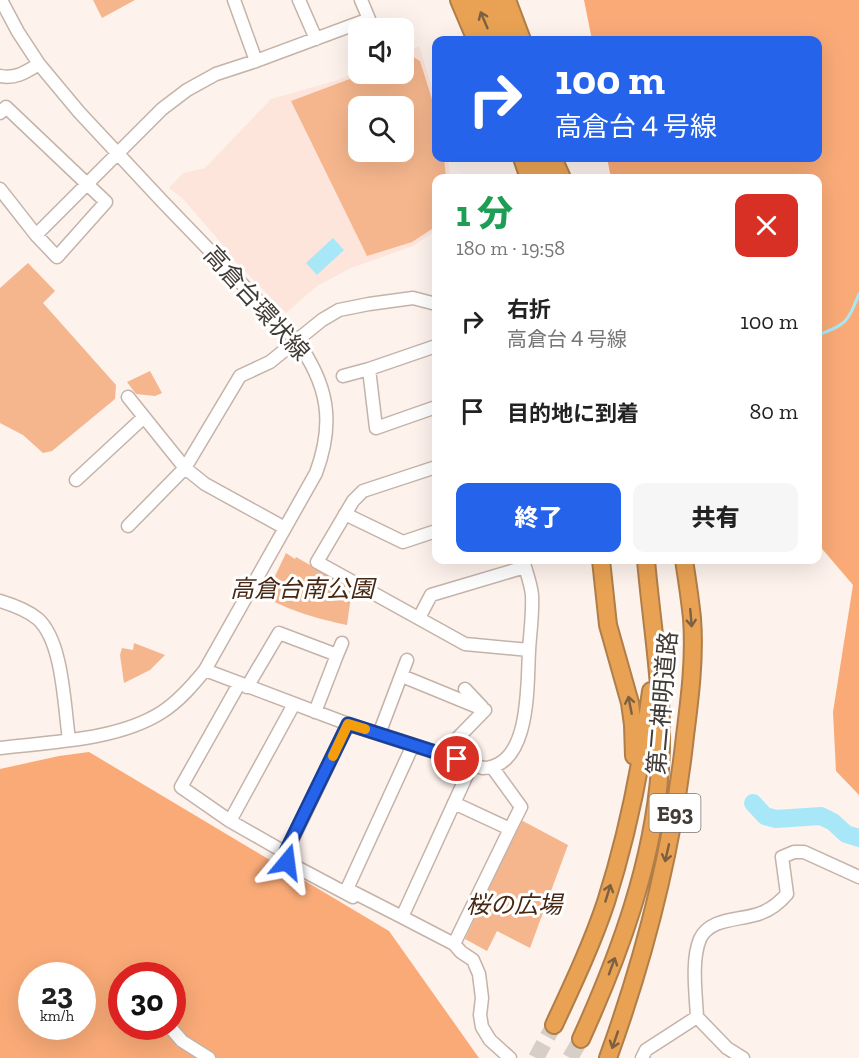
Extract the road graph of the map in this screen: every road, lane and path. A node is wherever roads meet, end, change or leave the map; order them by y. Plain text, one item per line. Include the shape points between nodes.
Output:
1 (1, 0) edge
2 (234, 0) edge
3 (299, 0) edge
4 (361, 0) edge
5 (459, 0) edge
6 (476, 0) edge
7 (491, 0) edge
8 (507, 0) edge
9 (474, 36) edge
10 (491, 36) edge
11 (505, 36) edge
12 (520, 36) edge
13 (315, 39) junction
14 (256, 61) junction
15 (39, 64) junction
16 (0, 76) edge
17 (0, 113) edge
18 (118, 153) junction
19 (87, 183) junction
20 (0, 189) edge
21 (36, 234) junction
22 (432, 303) edge
23 (295, 338) junction
24 (432, 347) edge
25 (369, 369) junction
26 (343, 376) dead end
27 (128, 397) dead end
28 (432, 409) edge
29 (144, 417) junction
30 (185, 468) junction
31 (432, 468) edge
32 (76, 480) dead end
33 (345, 514) junction
34 (128, 526) dead end
35 (285, 528) junction
36 (432, 532) edge
37 (521, 564) edge
38 (524, 564) edge
39 (601, 564) edge
40 (646, 564) edge
41 (685, 564) edge
42 (0, 601) edge
43 (418, 618) junction
44 (652, 630) junction
45 (529, 650) junction
46 (407, 660) dead end
47 (205, 670) junction
48 (402, 676) junction
49 (243, 685) junction
50 (465, 689) dead end
51 (294, 704) junction
52 (485, 710) junction
53 (315, 712) junction
54 (348, 724) junction
55 (379, 734) junction
56 (69, 739) junction
57 (413, 745) junction
58 (0, 748) edge
59 (442, 754) junction
60 (472, 764) junction
61 (492, 767) junction
62 (454, 803) junction
63 (230, 821) junction
64 (510, 829) junction
65 (622, 846) junction
66 (285, 853) junction
67 (859, 877) edge
68 (364, 897) junction
69 (402, 917) junction
70 (454, 944) junction
71 (697, 1017) junction
72 (554, 1025) tunnel mouth
73 (581, 1039) tunnel mouth
74 (181, 1040) edge
75 (209, 1058) edge
76 (510, 1058) edge
77 (609, 1058) edge
78 (642, 1058) edge
79 (743, 1058) edge

1 - 15 street, 高倉台環状線
2 - 14 street
3 - 13 street
4 - 13 street via 369,19
5 - 9 highway
10 -> 6 highway
7 - 11 highway
8 - 12 highway
13 - 14 street
14 - 18 street via 216,74 187,90
15 - 16 street via 22,74
15 - 18 street, 高倉台環状線
17 - 19 street via 6,107
18 - 19 street
18 - 23 street, 高倉台環状線
19 - 21 street
19 - 21 street via 106,202 57,257
20 - 21 street
22 - 23 street via 413,298 339,310
23 - 30 street via 270,362 240,376
23 - 35 street, 高倉台環状線 via 322,386 328,429 316,473
24 - 25 street
25 - 26 street
25 - 28 street via 376,428
27 - 29 street
29 - 30 street
29 - 32 street
30 - 34 street
30 - 35 street via 205,484
31 - 33 street via 363,491
33 - 36 street via 404,542
33 - 43 street via 317,562
35 - 47 street, 高倉台環状線
37 - 43 street via 431,595
38 - 45 street via 532,594
65 -> 39 highway via 634,760 633,725 608,625
40 - 44 highway, 第二神明道路 / E93
41 -> 77 highway, 第二神明道路 / E93 via 693,655 680,780 656,902
42 - 56 street via 21,608 46,628 57,655
43 - 45 street via 465,644
44 - 65 highway, 第二神明道路 / E93 via 649,706
73 -> 44 highway, 第二神明道路 / E93 via 626,927 653,821 661,721
45 - 61 street via 524,721 507,759
46 - 48 street
47 - 49 street
47 - 56 street, 高倉台環状線 via 185,694 144,722 112,733
48 - 52 street
48 - 55 street
49 - 51 street
49 - 53 street via 279,633 339,649
49 - 63 street via 181,788
50 - 52 street
51 - 53 street
51 - 63 street
52 - 59 street
53 - 54 street
54 - 55 street
54 - 66 street
55 - 57 street
56 - 58 street, 高倉台環状線
57 - 59 street
57 - 68 street via 347,889
59 - 60 street
60 - 61 street
60 - 62 street
61 - 64 street via 521,807
62 - 64 street
62 - 69 street
63 - 66 street
64 - 70 street
72 -> 65 highway, 第二神明道路 / E93 via 587,952
66 - 68 street via 287,862 362,902
67 - 71 street via 804,852 782,857 787,894 778,904 762,913 712,925 700,939 696,963
68 - 69 street
69 - 70 street
70 - 76 street via 473,960 479,974 482,1027
71 - 78 street via 646,1050
71 - 79 street via 727,1048
74 - 75 street

